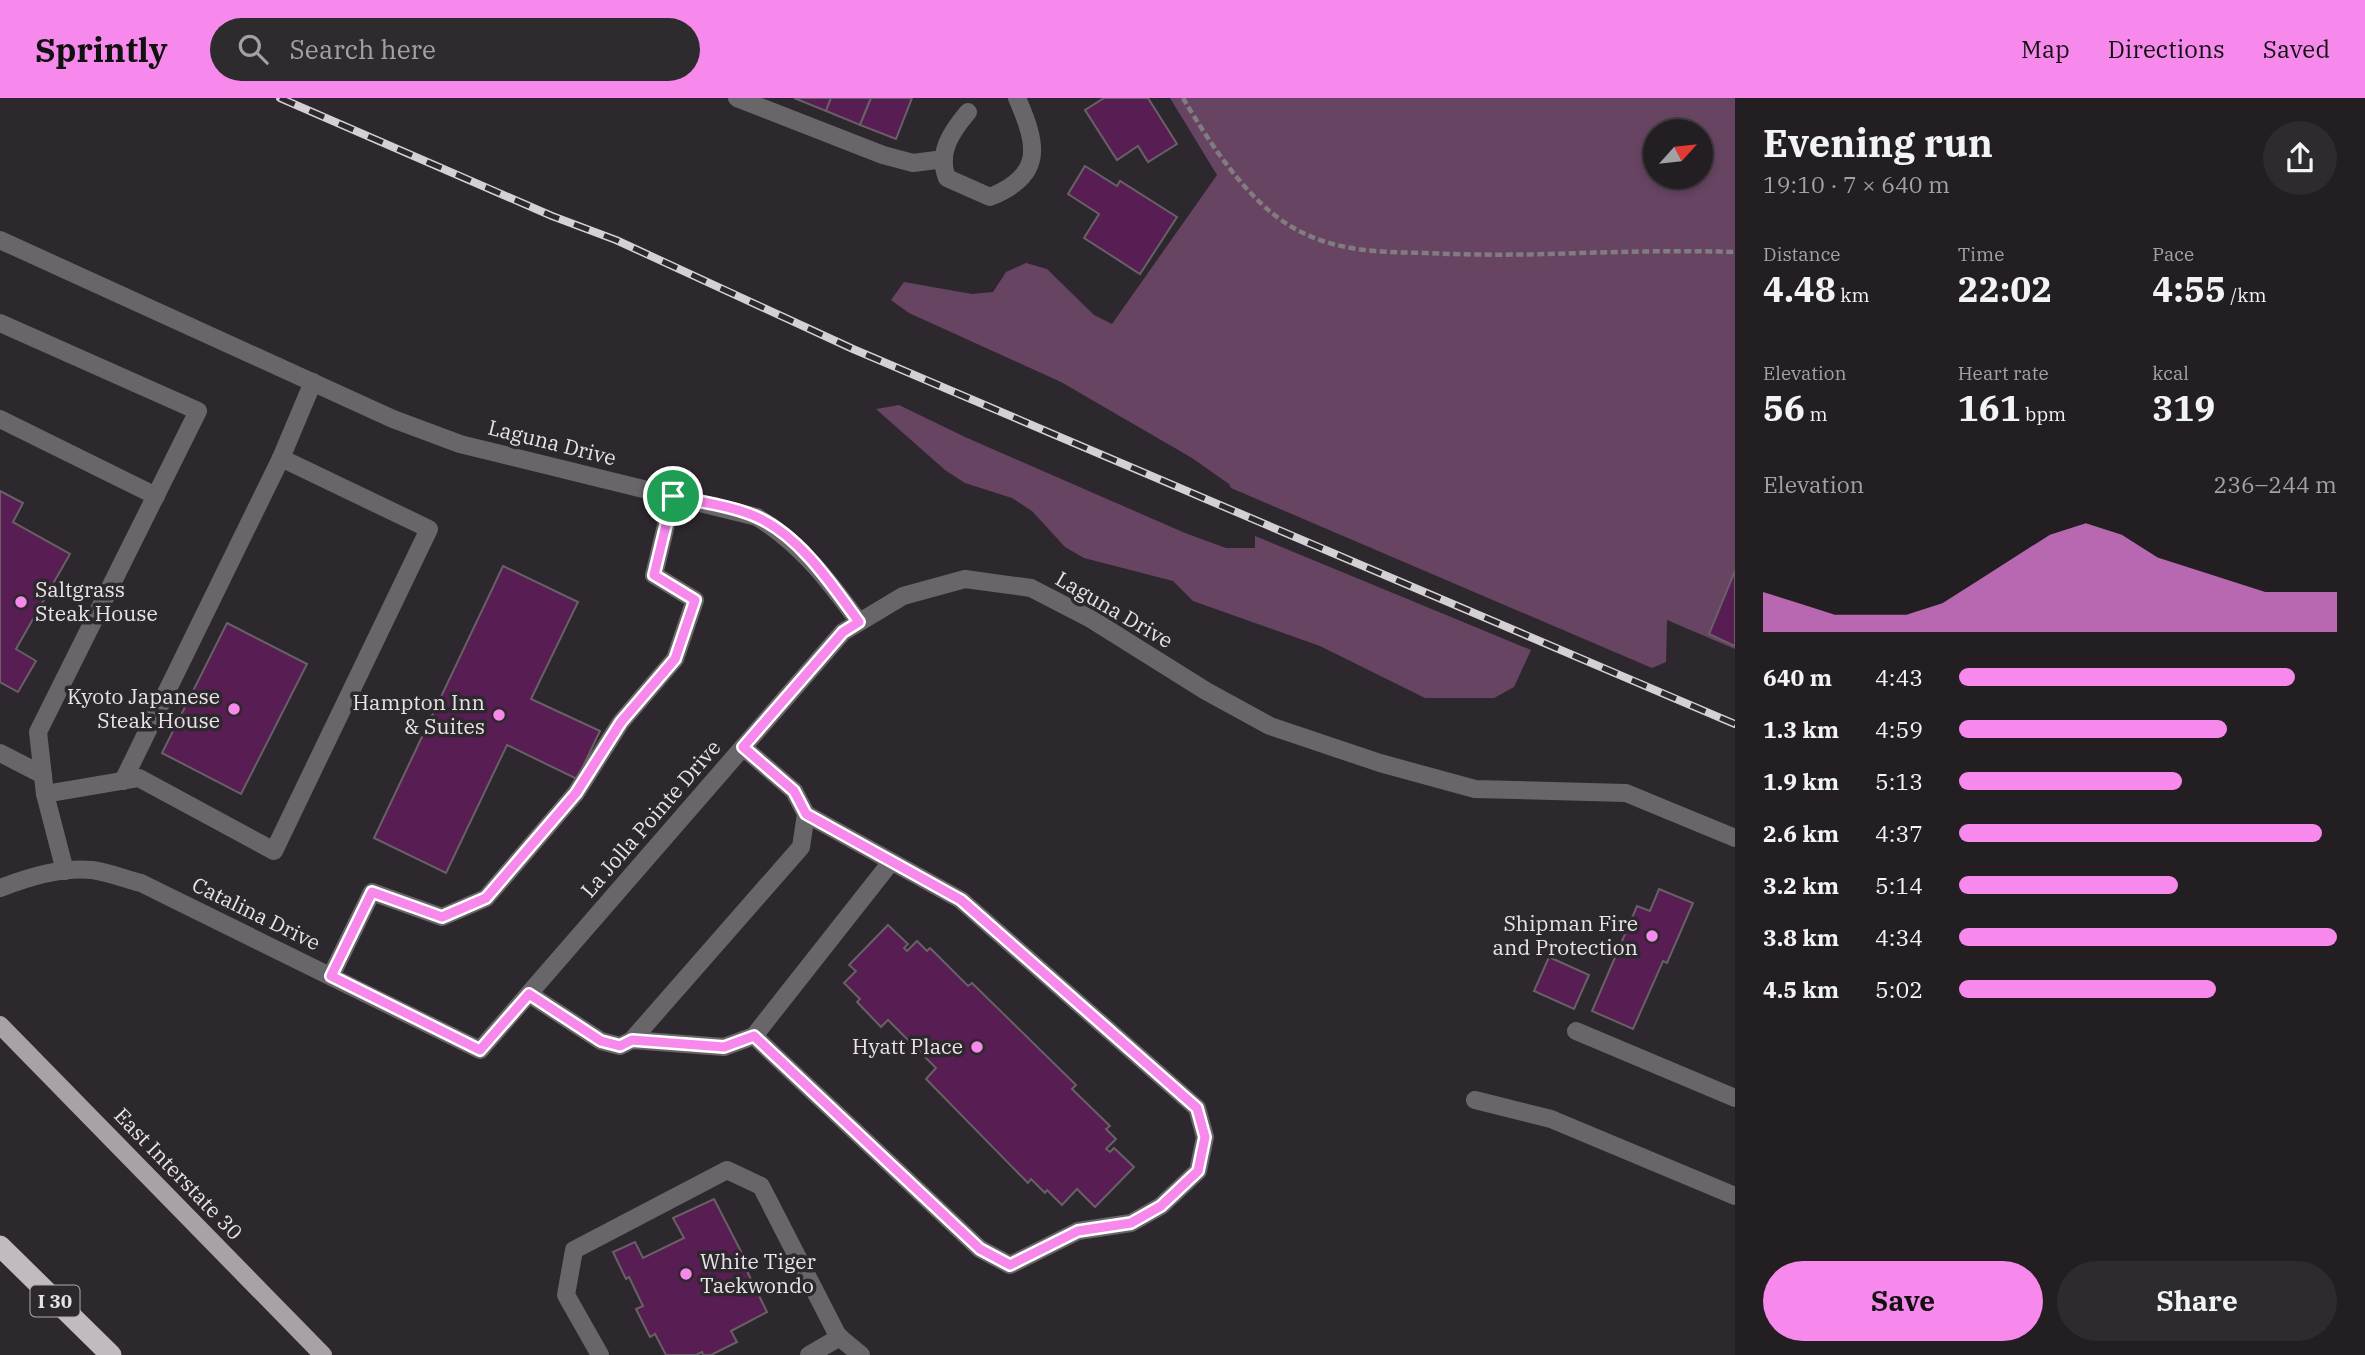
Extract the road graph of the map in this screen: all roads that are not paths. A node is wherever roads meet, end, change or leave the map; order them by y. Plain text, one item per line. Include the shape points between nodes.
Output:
1 (737, 98) edge
2 (1017, 98) edge
3 (968, 112) dead end
4 (944, 159) junction
5 (0, 240) edge
6 (0, 323) edge
7 (313, 382) junction
8 (0, 419) edge
9 (281, 458) junction
10 (156, 496) junction
11 (673, 496) junction
12 (859, 622) junction
13 (743, 747) junction
14 (0, 753) edge
15 (43, 775) junction
16 (123, 781) junction
17 (45, 794) junction
18 (806, 814) junction
19 (1735, 838) edge
20 (891, 862) junction
21 (65, 871) junction
22 (0, 888) edge
23 (331, 976) junction
24 (529, 994) junction
25 (0, 1025) edge
26 (1576, 1031) dead end
27 (754, 1036) junction
28 (632, 1040) junction
29 (480, 1050) joint
30 (1735, 1098) edge
31 (1475, 1100) dead end
32 (1735, 1196) edge
33 (0, 1246) edge
34 (840, 1338) junction
35 (111, 1355) edge
36 (323, 1355) edge
37 (600, 1355) edge
38 (809, 1355) edge
39 (861, 1355) edge

1 - 4 street via 883,155 913,163
2 - 4 street via 1031,131 1034,155 1010,189 990,197 963,187 947,178
3 - 4 street via 953,129
5 - 7 street, Laguna Drive
6 - 10 street via 198,411
7 - 9 street
7 - 11 street, Laguna Drive via 460,444
8 - 10 street
9 - 16 street
9 - 16 street via 429,528 274,851 139,778
10 - 15 street via 38,732
11 - 12 street, Laguna Drive via 757,517 780,531 828,580
11 - 23 street via 654,575 695,600 675,659 621,722 576,793 486,898 442,917 372,892
12 - 13 street, La Jolla Pointe Drive via 843,632
12 - 19 street, Laguna Drive via 903,596 965,579 1031,588 1270,726 1475,789 1626,793
13 - 18 street via 794,791
13 - 24 street, La Jolla Pointe Drive
14 - 15 street
15 - 17 street
16 - 17 street
17 - 21 street
18 - 20 street
18 - 28 street via 801,847
20 - 27 street
20 - 27 street via 961,900 1197,1108 1205,1137 1198,1171 1161,1206 1131,1223 1078,1231 1010,1265 980,1249
21 - 22 street, Catalina Drive
21 - 23 street, Catalina Drive via 93,870 141,883
23 - 29 street, Catalina Drive
24 - 28 street via 601,1041 620,1046
24 - 29 street, La Jolla Pointe Drive
25 - 36 main road, East Interstate 30
26 - 30 street
27 - 28 street via 724,1047
31 - 32 street via 1551,1119
33 - 35 highway, I 30
34 - 37 street via 761,1186 727,1170 574,1250 566,1294
34 - 38 street
34 - 39 street

